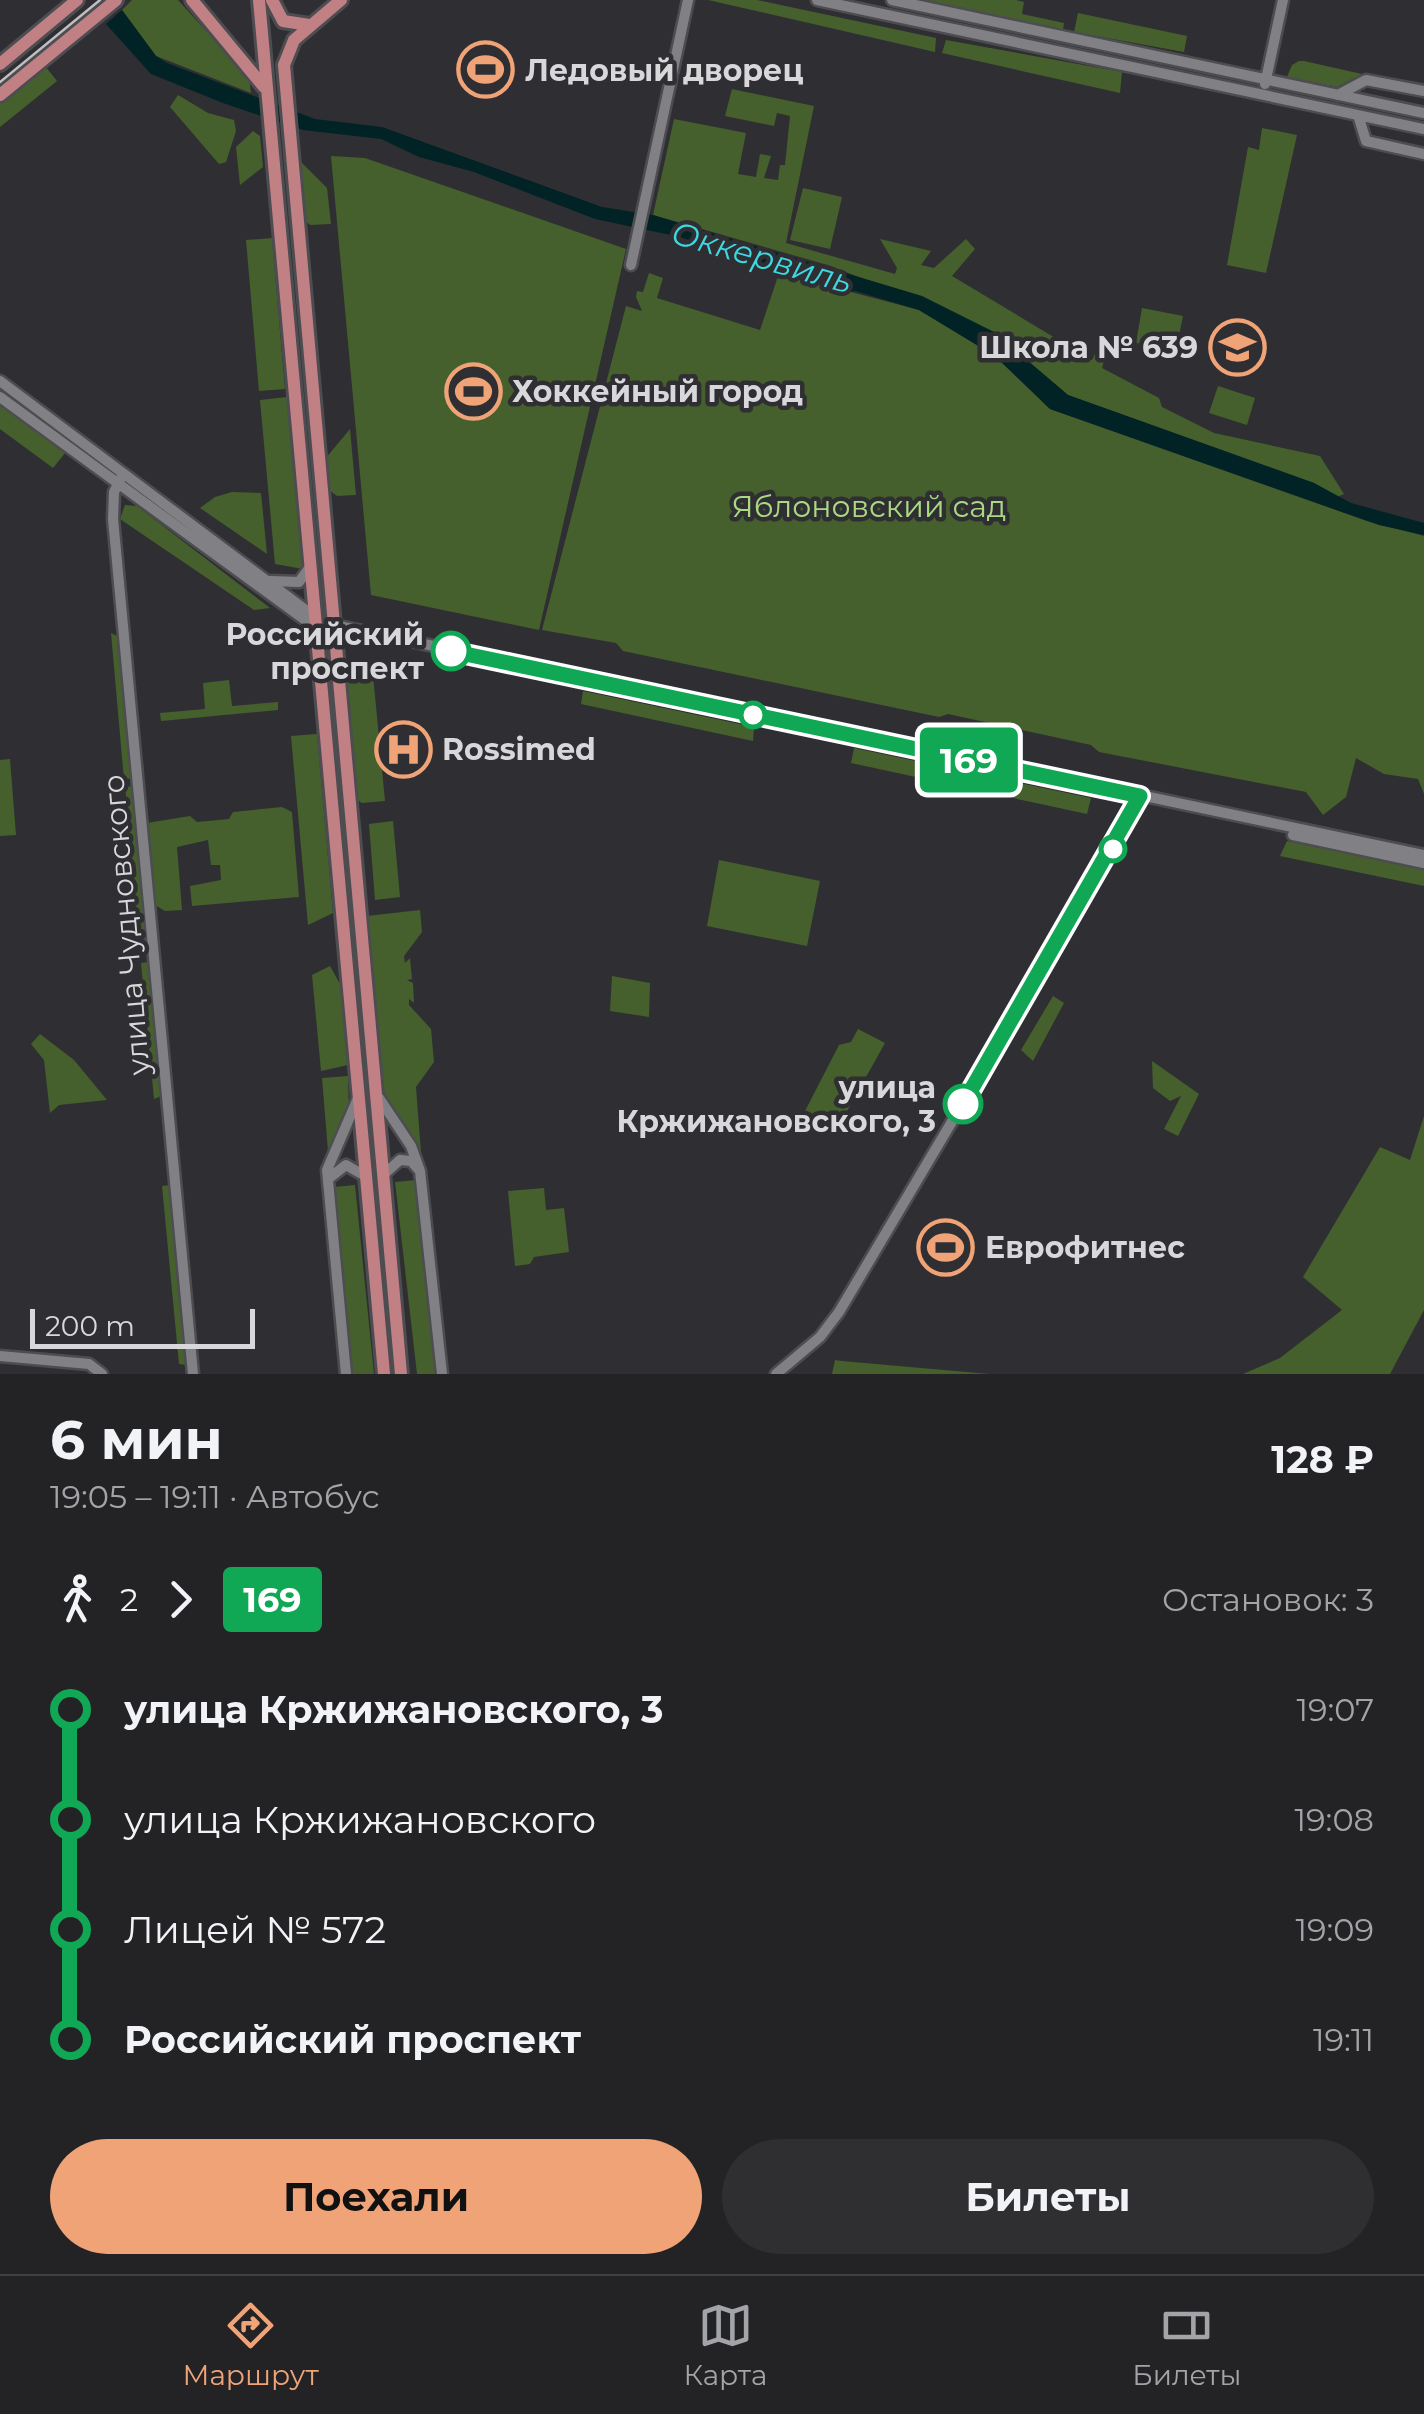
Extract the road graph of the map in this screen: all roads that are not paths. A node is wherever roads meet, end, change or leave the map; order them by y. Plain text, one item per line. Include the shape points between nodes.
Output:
1 (78, 0) edge
2 (116, 0) edge
3 (192, 0) edge
4 (259, 0) edge
5 (272, 0) edge
6 (341, 0) edge
7 (688, 0) edge
8 (817, 0) edge
9 (892, 0) edge
10 (1283, 0) edge
11 (310, 25) junction
12 (229, 42) junction
13 (262, 45) junction
14 (0, 64) edge
15 (1266, 80) junction
16 (265, 88) junction
17 (1424, 91) edge
18 (0, 95) edge
19 (1263, 95) junction
20 (1338, 95) junction
21 (1424, 114) edge
22 (1358, 115) junction
23 (1424, 129) edge
24 (1424, 154) edge
25 (631, 265) dead end
26 (0, 382) edge
27 (0, 397) edge
28 (120, 479) junction
29 (311, 566) junction
30 (262, 578) junction
31 (316, 623) junction
32 (335, 629) junction
33 (1139, 799) junction
34 (1424, 855) edge
35 (1424, 863) edge
36 (377, 1095) junction
37 (358, 1097) junction
38 (420, 1171) junction
39 (328, 1180) junction
40 (383, 1180) junction
41 (366, 1182) junction
42 (0, 1356) edge
43 (102, 1374) edge
44 (193, 1374) edge
45 (346, 1374) edge
46 (384, 1374) edge
47 (401, 1374) edge
48 (442, 1374) edge
49 (776, 1374) edge

1 - 14 main road
2 - 18 main road
3 - 12 main road
4 - 13 main road
5 - 11 main road via 283,22
6 - 11 main road
7 - 25 street
8 - 19 street
9 - 15 street
10 - 15 street
11 - 32 main road via 286,55 287,96
12 - 13 main road via 246,53
12 - 16 main road
13 - 16 main road
15 - 19 street
15 - 20 street
16 - 29 main road
17 - 20 street via 1366,80
19 - 22 street
20 - 21 street
22 - 23 street
22 - 24 street via 1366,141
26 - 28 street
27 - 28 street
28 - 30 street
28 - 31 street
28 - 44 street, улица Чудновского via 114,532
29 - 30 street via 292,584
29 - 31 main road
30 - 31 street
31 - 32 main road
31 - 37 main road
32 - 33 street
32 - 36 main road
33 - 34 street
33 - 35 street
33 - 49 street via 839,1312
36 - 38 street
36 - 40 main road
37 - 39 street via 329,1159
37 - 41 main road
38 - 40 street via 400,1160
38 - 48 street
39 - 41 street via 346,1165
39 - 45 street
40 - 47 main road
41 - 46 main road
42 - 43 street via 88,1364

